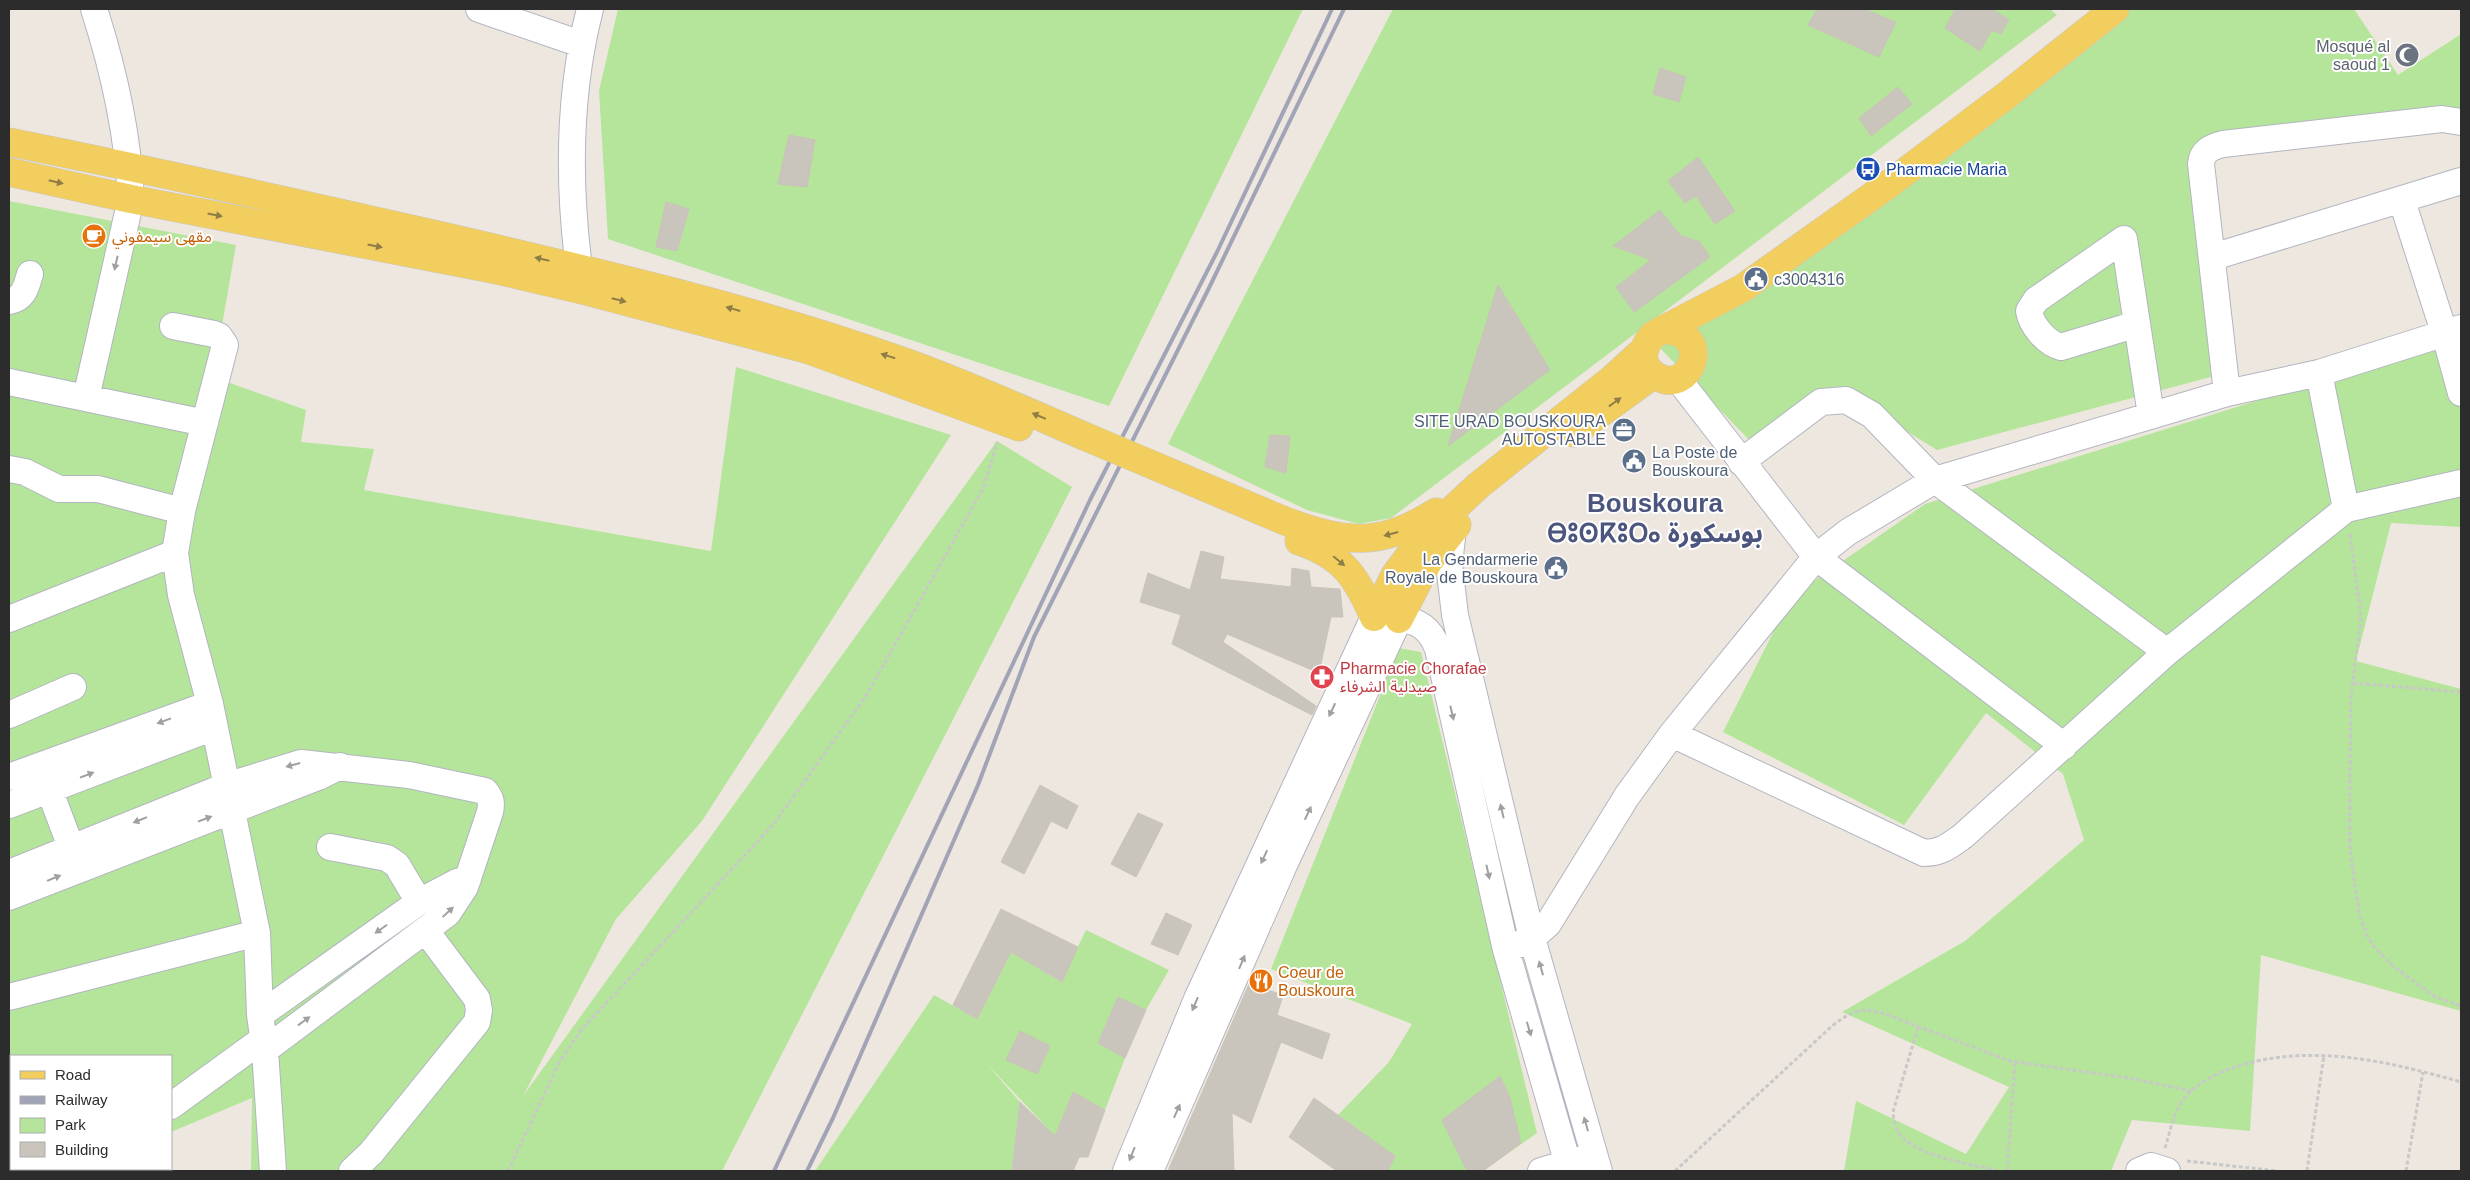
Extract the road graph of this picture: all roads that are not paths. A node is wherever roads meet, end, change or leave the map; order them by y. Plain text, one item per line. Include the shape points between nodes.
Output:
1 (94, 9) edge
2 (479, 9) edge
3 (590, 9) edge
4 (2115, 9) edge
5 (581, 44) junction
6 (2461, 122) edge
7 (9, 142) edge
8 (130, 166) junction
9 (9, 172) edge
10 (2461, 181) edge
11 (131, 199) junction
12 (2402, 201) junction
13 (2213, 257) junction
14 (30, 274) dead end
15 (580, 279) junction
16 (1743, 288) junction
17 (9, 301) edge
18 (2137, 324) junction
19 (173, 326) dead end
20 (1667, 330) junction
21 (2453, 332) edge
22 (1692, 346) junction
23 (1645, 349) junction
24 (2319, 373) junction
25 (1666, 377) junction
26 (9, 382) edge
27 (2227, 393) junction
28 (2461, 393) edge
29 (86, 398) junction
30 (2150, 415) junction
31 (205, 422) junction
32 (1081, 443) junction
33 (1741, 462) junction
34 (9, 469) edge
35 (1936, 480) junction
36 (2461, 483) edge
37 (1480, 485) junction
38 (2346, 509) junction
39 (182, 511) junction
40 (1282, 527) junction
41 (1453, 529) junction
42 (175, 553) junction
43 (1816, 557) junction
44 (1455, 615) junction
45 (1387, 618) junction
46 (9, 619) edge
47 (1427, 629) junction
48 (2167, 652) junction
49 (73, 687) dead end
50 (9, 715) edge
51 (212, 715) junction
52 (1672, 734) junction
53 (2064, 746) junction
54 (9, 777) edge
55 (45, 777) junction
56 (228, 798) junction
57 (9, 805) edge
58 (330, 847) dead end
59 (76, 858) junction
60 (9, 873) edge
61 (468, 879) junction
62 (9, 897) edge
63 (419, 902) junction
64 (426, 931) junction
65 (256, 933) junction
66 (1532, 938) junction
67 (1506, 950) junction
68 (9, 997) edge
69 (263, 1034) junction
70 (172, 1105) edge
71 (1597, 1163) edge
72 (1569, 1167) edge
73 (273, 1171) edge
74 (352, 1171) edge
75 (1126, 1171) edge
76 (1150, 1171) edge
77 (1541, 1171) edge

1 - 8 street via 106,46
2 - 5 street
3 - 5 street
4 - 16 main road via 1900,175
5 - 15 street via 573,103 572,153
6 - 13 street via 2442,120 2213,147 2204,154 2201,164
7 - 8 main road
8 - 11 street
15 -> 8 main road
9 -> 11 main road
10 - 12 street
11 -> 15 main road via 497,270
11 -> 29 street
12 - 13 street
12 - 21 street
13 - 27 street
14 - 17 street via 21,296
15 -> 32 main road via 809,350 1001,419
32 -> 15 main road via 979,390 886,356 766,318
16 - 20 main road
16 - 22 main road
18 - 18 street via 2061,347 2045,339 2029,311 2036,300 2124,239
18 - 30 street
19 - 31 street via 214,334 224,345
20 - 22 main road via 1682,334
20 - 23 main road via 1653,336
21 - 24 street
21 - 28 street
22 - 25 main road via 1694,356 1687,373
23 - 25 main road via 1645,363
23 - 37 main road
24 - 27 street
24 - 38 street
25 - 33 street
41 -> 25 main road via 1491,495
26 - 29 street
27 - 30 street
29 - 31 street
30 - 35 street
31 - 39 street
32 - 40 main road
33 - 35 street via 1822,402 1838,399 1852,402 1872,415
33 - 43 street
34 - 39 street via 25,472 59,489 98,489
35 - 43 street via 1848,532
35 - 48 street
36 - 38 street
37 -> 40 main road via 1417,524 1376,538 1340,538
37 - 45 main road via 1443,517 1395,574
38 - 48 street
39 - 42 street
40 -> 45 main road via 1344,564
41 - 44 street via 1449,564
41 - 45 main road
42 - 46 street
42 - 51 street via 181,595
43 - 52 street
43 - 53 street
44 - 47 street
66 -> 44 street
45 - 47 street via 1410,620
45 -> 75 street via 1275,835 1197,999
76 -> 45 street via 1284,865
47 -> 67 street via 1438,649
48 - 53 street
49 - 50 street
51 - 55 street
51 - 56 street
52 - 53 street via 1924,853 1936,853 1963,836
52 - 66 street via 1627,796 1554,915
54 - 55 street
55 - 57 street
55 - 59 street
56 - 59 street
56 - 61 street via 301,762 409,775 485,791 492,804
56 - 65 street
58 - 63 street via 387,858 397,865
59 - 60 street
62 -> 59 street
61 - 63 street
64 -> 61 street via 456,905
63 -> 69 street
69 -> 64 street
64 - 74 street via 477,999 477,1022 371,1154
65 - 68 street
65 - 69 street
66 - 67 street
71 -> 66 street
67 -> 72 street
69 - 70 street
69 - 73 street
71 - 72 street
72 - 77 street

